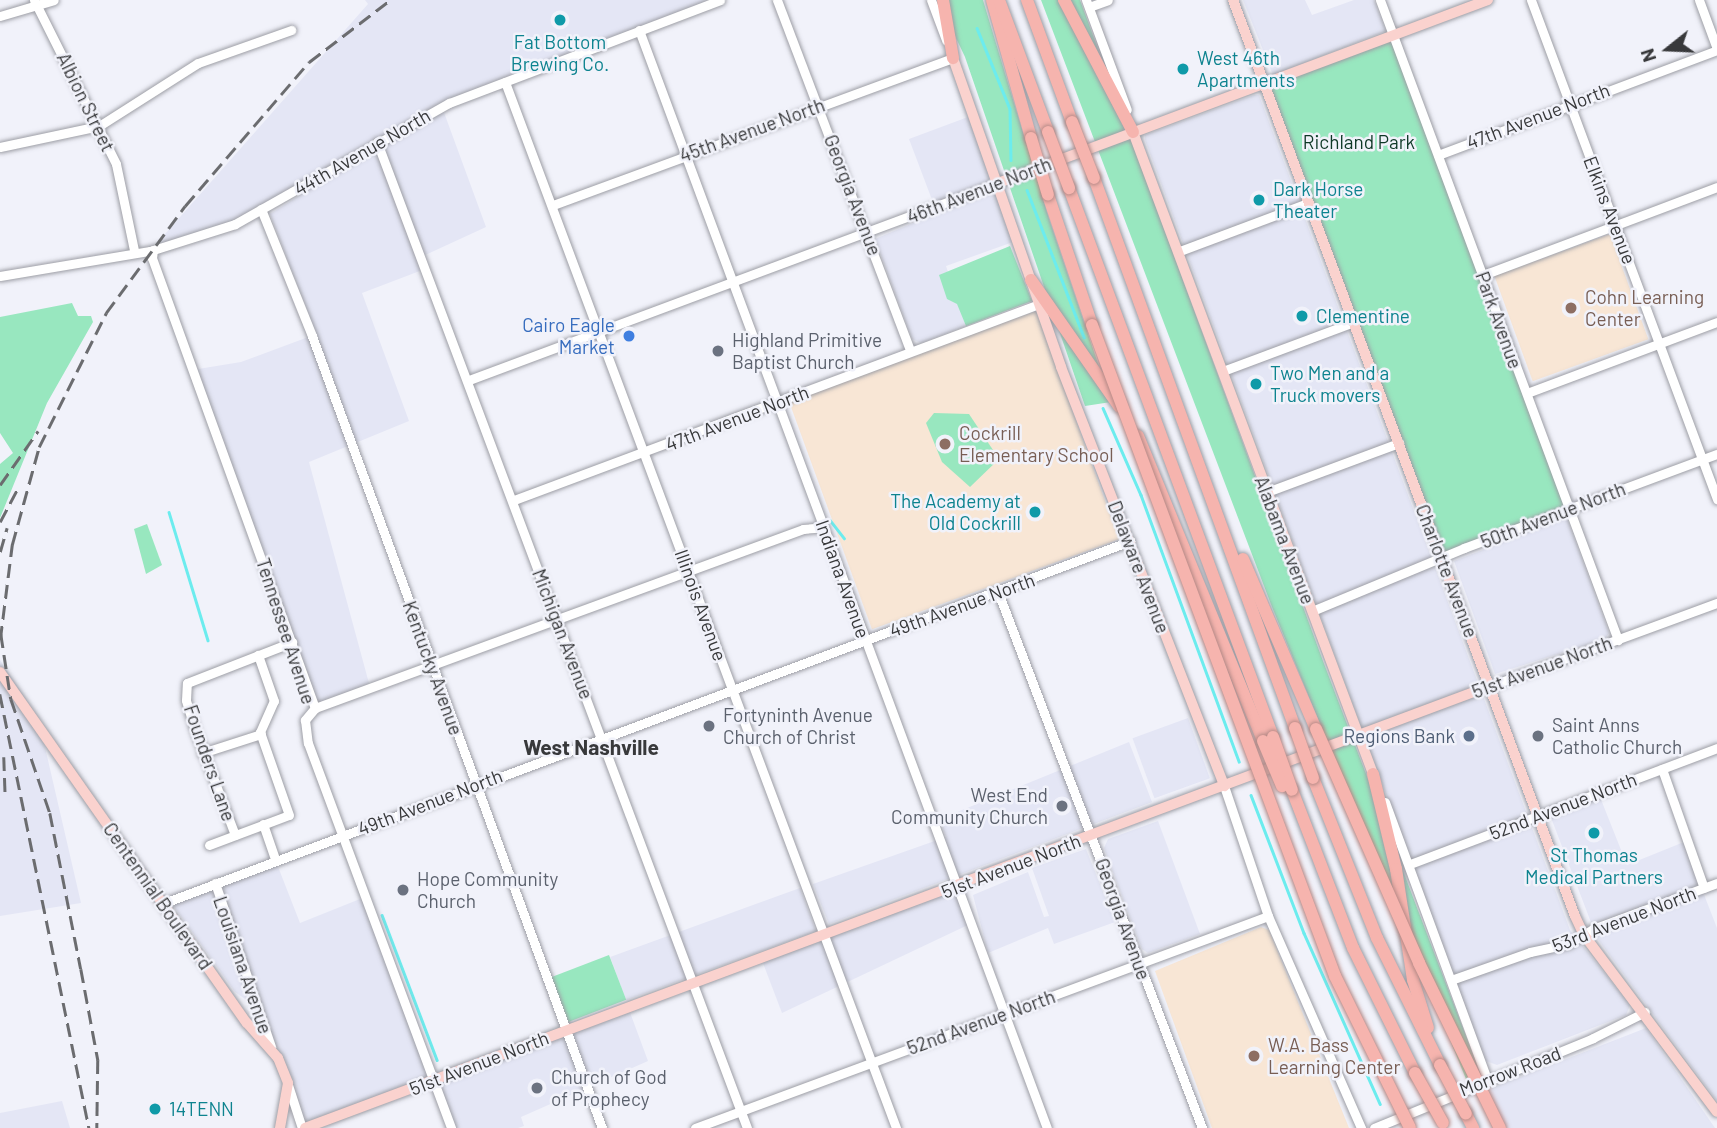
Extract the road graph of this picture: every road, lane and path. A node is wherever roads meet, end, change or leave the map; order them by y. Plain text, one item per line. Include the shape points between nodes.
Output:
1 (54, 0) edge
2 (720, 0) edge
3 (777, 0) edge
4 (931, 0) edge
5 (943, 0) edge
6 (992, 0) edge
7 (999, 0) edge
8 (1027, 0) edge
9 (1064, 0) edge
10 (1108, 0) edge
11 (1233, 0) edge
12 (1380, 0) edge
13 (1488, 0) edge
14 (1531, 0) edge
15 (1699, 0) edge
16 (1087, 3) edge
17 (36, 4) edge
18 (0, 16) edge
19 (291, 30) dead end
20 (639, 30) junction
21 (1394, 36) junction
22 (1717, 49) edge
23 (953, 58) junction
24 (505, 82) junction
25 (1264, 83) junction
26 (1570, 103) junction
27 (818, 106) junction
28 (99, 126) junction
29 (1133, 132) junction
30 (377, 142) junction
31 (0, 147) edge
32 (686, 155) junction
33 (1438, 155) junction
34 (998, 183) junction
35 (1717, 187) edge
36 (1308, 203) junction
37 (552, 205) junction
38 (261, 209) junction
39 (1616, 225) junction
40 (868, 232) junction
41 (134, 250) junction
42 (153, 250) junction
43 (1180, 251) junction
44 (1483, 275) junction
45 (0, 276) edge
46 (1031, 281) junction
47 (733, 282) junction
48 (1039, 304) junction
49 (1717, 321) edge
50 (1354, 322) junction
51 (599, 332) junction
52 (1661, 343) junction
53 (910, 351) junction
54 (1223, 371) junction
55 (469, 380) junction
56 (1527, 393) junction
57 (778, 402) junction
58 (1399, 443) junction
59 (645, 453) junction
60 (1717, 454) edge
61 (1701, 460) junction
62 (1205, 473) junction
63 (1267, 492) junction
64 (1717, 499) edge
65 (514, 500) junction
66 (1569, 509) junction
67 (824, 527) junction
68 (1130, 541) junction
69 (1442, 559) junction
70 (689, 571) junction
71 (998, 592) junction
72 (1717, 604) edge
73 (1312, 611) junction
74 (556, 620) junction
75 (866, 640) junction
76 (1618, 640) junction
77 (292, 642) junction
78 (258, 655) junction
79 (432, 664) junction
80 (0, 672) edge
81 (1490, 686) junction
82 (733, 691) junction
83 (315, 708) junction
84 (261, 734) junction
85 (1358, 737) junction
86 (603, 739) junction
87 (1268, 739) junction
88 (1717, 748) edge
89 (202, 753) junction
90 (1662, 769) junction
91 (1373, 774) junction
92 (476, 785) junction
93 (1224, 786) junction
94 (1538, 816) junction
95 (263, 824) junction
96 (235, 835) junction
97 (342, 835) junction
98 (1092, 835) junction
99 (209, 845) dead end
100 (275, 859) junction
101 (1410, 864) junction
102 (215, 883) junction
103 (1717, 883) edge
104 (956, 887) junction
105 (1704, 888) junction
106 (164, 903) junction
107 (1268, 916) junction
108 (1584, 935) junction
109 (825, 936) junction
110 (1140, 963) junction
111 (1451, 980) junction
112 (692, 984) junction
113 (1004, 1012) junction
114 (1645, 1012) junction
115 (566, 1031) junction
116 (271, 1047) junction
117 (872, 1062) junction
118 (1440, 1065) junction
119 (1487, 1079) junction
120 (433, 1081) junction
121 (288, 1083) junction
122 (741, 1111) junction
123 (1717, 1112) edge
124 (1442, 1126) edge
125 (280, 1128) edge
126 (304, 1128) edge
127 (451, 1128) edge
128 (602, 1128) edge
129 (695, 1128) edge
130 (747, 1128) edge
131 (896, 1128) edge
132 (1046, 1128) edge
133 (1202, 1128) edge
134 (1361, 1128) edge
135 (1374, 1128) edge
136 (1410, 1128) edge
137 (1473, 1128) edge
138 (1500, 1128) edge

1 - 17 street
2 - 20 street, 44th Avenue North
3 - 27 street, Georgia Avenue
4 - 23 street, Delaware Avenue
5 - 23 highway
6 - 136 highway, bridge via 1048,195 1093,325 1317,929 1380,1074
7 - 87 highway, bridge
8 - 62 highway, bridge
9 - 29 highway
10 - 16 street
11 - 25 main road, Charlotte Avenue
12 - 21 street, Park Avenue
13 - 21 main road, 46th Avenue North
14 - 26 street, Elkins Avenue
15 - 22 street
16 - 29 street, Alabama Avenue
17 - 18 street
17 - 28 street, Albion Street
19 - 28 street via 198,63
20 - 24 street, 44th Avenue North
20 - 32 street, Indiana Avenue
21 - 25 main road, 46th Avenue North
21 - 33 street, Park Avenue
22 - 26 street, 47th Avenue North
23 - 27 street, 45th Avenue North
23 - 34 main road, Delaware Avenue
24 - 30 street, 44th Avenue North via 449,103
24 - 37 street, Illinois Avenue
25 - 29 main road, 46th Avenue North
25 - 36 main road, Charlotte Avenue
26 - 33 street, 47th Avenue North
26 - 39 street, Elkins Avenue
27 - 32 street, 45th Avenue North
27 - 40 street, Georgia Avenue
28 - 31 street
28 - 41 street, Albion Street via 117,164
29 - 34 main road, 46th Avenue North
29 - 43 main road, Alabama Avenue
30 - 38 street, 44th Avenue North
30 - 55 street, Michigan Avenue
32 - 37 street, 45th Avenue North
32 - 47 street, Indiana Avenue
33 - 44 street, Park Avenue
34 - 40 street, 46th Avenue North
34 - 46 main road, Delaware Avenue
35 - 39 street
36 - 43 street
36 - 50 main road, Charlotte Avenue
37 - 51 street, Illinois Avenue
38 - 42 street, 44th Avenue North via 234,224
38 - 79 street, Kentucky Avenue
39 - 44 street
39 - 52 street, Elkins Avenue
40 - 47 street, 46th Avenue North
40 - 53 street, Georgia Avenue
41 - 42 street, 44th Avenue North
41 - 45 street, 44th Avenue North
42 - 77 street, Tennessee Avenue via 152,258
43 - 54 main road, Alabama Avenue
44 - 56 street, Park Avenue
46 - 48 main road, Delaware Avenue
46 - 87 highway via 1140,439
47 - 51 street, 46th Avenue North
47 - 57 street, Indiana Avenue
48 - 53 street, 47th Avenue North
48 - 68 main road, Delaware Avenue
49 - 52 street
50 - 54 street
50 - 58 main road, Charlotte Avenue
51 - 55 street, 46th Avenue North
51 - 59 street, Illinois Avenue
52 - 56 street
52 - 61 street, Elkins Avenue
53 - 57 street, 47th Avenue North
54 - 63 main road, Alabama Avenue
55 - 65 street, Michigan Avenue
56 - 66 street, Park Avenue
57 - 59 street, 47th Avenue North
57 - 67 street, Indiana Avenue
58 - 63 street
58 - 69 main road, Charlotte Avenue
59 - 65 street, 47th Avenue North
59 - 70 street, Illinois Avenue
60 - 61 street, 50th Avenue North
61 - 64 street, Elkins Avenue
61 - 66 street, 50th Avenue North
62 - 118 highway, bridge via 1313,778 1377,937
62 - 138 highway, bridge via 1419,963
63 - 73 main road, Alabama Avenue
65 - 74 street, Michigan Avenue
66 - 69 street, 50th Avenue North
66 - 76 street, Park Avenue
67 - 70 street via 803,529
67 - 75 street, Indiana Avenue
68 - 71 street, 49th Avenue North
68 - 93 main road, Delaware Avenue
69 - 73 street, 50th Avenue North
69 - 81 main road, Charlotte Avenue
70 - 74 street
70 - 82 street, Illinois Avenue
71 - 75 street, 49th Avenue North
71 - 98 street, Georgia Avenue
72 - 76 street, 51st Avenue North
73 - 85 main road, Alabama Avenue
74 - 79 street
74 - 86 street, Michigan Avenue
75 - 82 street, 49th Avenue North
75 - 104 street, Indiana Avenue
76 - 81 street, 51st Avenue North
77 - 78 street, Founders Lane
77 - 83 street, Tennessee Avenue
78 - 84 street via 274,701
78 - 89 street, Founders Lane via 187,683 186,700
79 - 83 street
79 - 92 street, Kentucky Avenue
80 - 106 main road, Centennial Boulevard
81 - 85 main road, 51st Avenue North
81 - 94 main road, Charlotte Avenue
82 - 86 street, 49th Avenue North
82 - 109 street, Illinois Avenue
83 - 97 street, Tennessee Avenue via 305,720 308,743
84 - 89 street
84 - 95 street, Founders Lane via 289,815
85 - 91 main road, Alabama Avenue
85 - 93 main road, 51st Avenue North
86 - 92 street, 49th Avenue North
86 - 112 street, Michigan Avenue
87 - 124 highway, bridge via 1353,948
88 - 90 street, 52nd Avenue North
89 - 96 street, Founders Lane
90 - 94 street, 52nd Avenue North
90 - 105 street
91 - 101 street, Alabama Avenue
91 - 118 highway via 1396,869 1413,980
92 - 97 street, 49th Avenue North
92 - 115 street, Kentucky Avenue
93 - 98 main road, 51st Avenue North
93 - 107 street, Delaware Avenue
94 - 101 street, 52nd Avenue North
94 - 108 main road, Charlotte Avenue
95 - 96 street, Founders Lane
95 - 100 street, Founders Lane
96 - 99 street, Founders Lane
97 - 100 street, 49th Avenue North
97 - 120 street, Tennessee Avenue
98 - 104 main road, 51st Avenue North
98 - 110 street, Georgia Avenue
100 - 102 street, 49th Avenue North
101 - 111 street, Alabama Avenue
102 - 106 street, 49th Avenue North
102 - 116 street, Louisiana Avenue
103 - 105 street, 53rd Avenue North
104 - 109 main road, 51st Avenue North
104 - 113 street, Indiana Avenue
105 - 108 street, 53rd Avenue North
106 - 116 main road, Centennial Boulevard via 247,1024
107 - 110 street, 52nd Avenue North
107 - 134 street, Delaware Avenue
108 - 111 street, 53rd Avenue North via 1565,946 1530,952
108 - 114 main road, Charlotte Avenue
109 - 112 main road, 51st Avenue North
109 - 117 street, Illinois Avenue
110 - 113 street, 52nd Avenue North
110 - 133 street, Georgia Avenue
111 - 119 street, Alabama Avenue
112 - 115 main road, 51st Avenue North
112 - 122 street, Michigan Avenue
113 - 117 street, 52nd Avenue North
113 - 132 street, Indiana Avenue
114 - 119 street, Morrow Road via 1598,1036
114 - 123 main road, Charlotte Avenue
115 - 120 main road, 51st Avenue North
115 - 128 street, Kentucky Avenue
116 - 121 main road, Centennial Boulevard
117 - 122 street, 52nd Avenue North
117 - 131 street, Illinois Avenue
118 - 137 highway, bridge
119 - 135 street, Morrow Road
120 - 126 main road, 51st Avenue North
120 - 127 street, Tennessee Avenue
121 - 125 main road
121 - 126 street
122 - 129 street, 52nd Avenue North
122 - 130 street, Michigan Avenue

